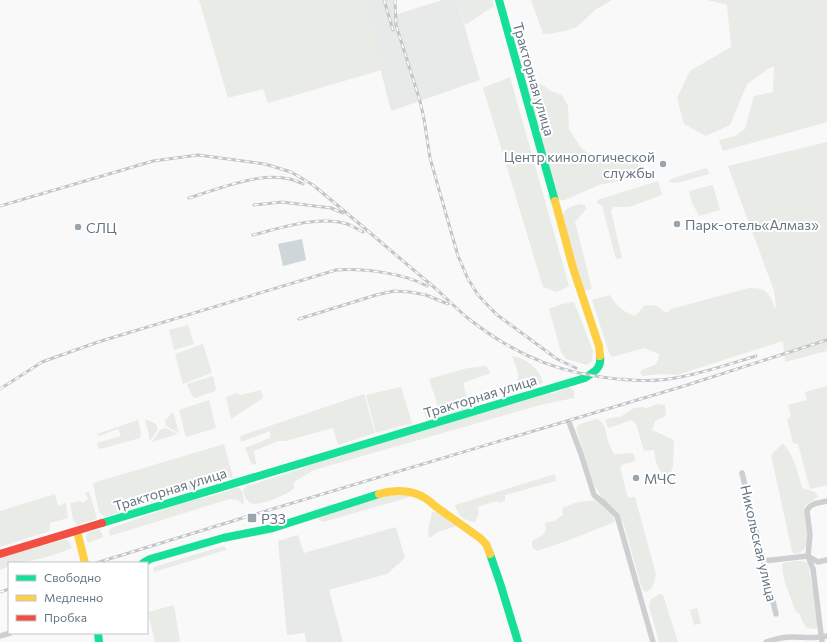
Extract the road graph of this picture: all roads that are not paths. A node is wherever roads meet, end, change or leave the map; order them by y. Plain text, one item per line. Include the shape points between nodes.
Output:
1 (499, 0) edge
2 (569, 422) dead end
3 (742, 473) dead end
4 (827, 501) edge
5 (77, 531) junction
6 (0, 554) edge
7 (808, 556) junction
8 (827, 560) edge
9 (763, 561) junction
10 (85, 562) edge
11 (145, 562) edge
12 (776, 614) dead end
13 (823, 638) edge
14 (518, 642) edge
15 (653, 642) edge
16 (766, 642) edge

1 - 5 main road, Тракторная улица via 573,268 599,346 601,362 597,370 586,378
2 - 15 street via 594,495 617,516
3 - 9 street, Никольская улица
4 - 7 street via 808,508
5 - 6 main road, Тракторная улица
5 - 10 main road
7 - 8 street via 818,562
7 - 9 street
7 - 13 street via 813,569
9 - 12 street, Никольская улица
11 - 14 main road via 223,538 273,528 383,493 410,491 429,500 486,544
13 - 16 street via 790,637

